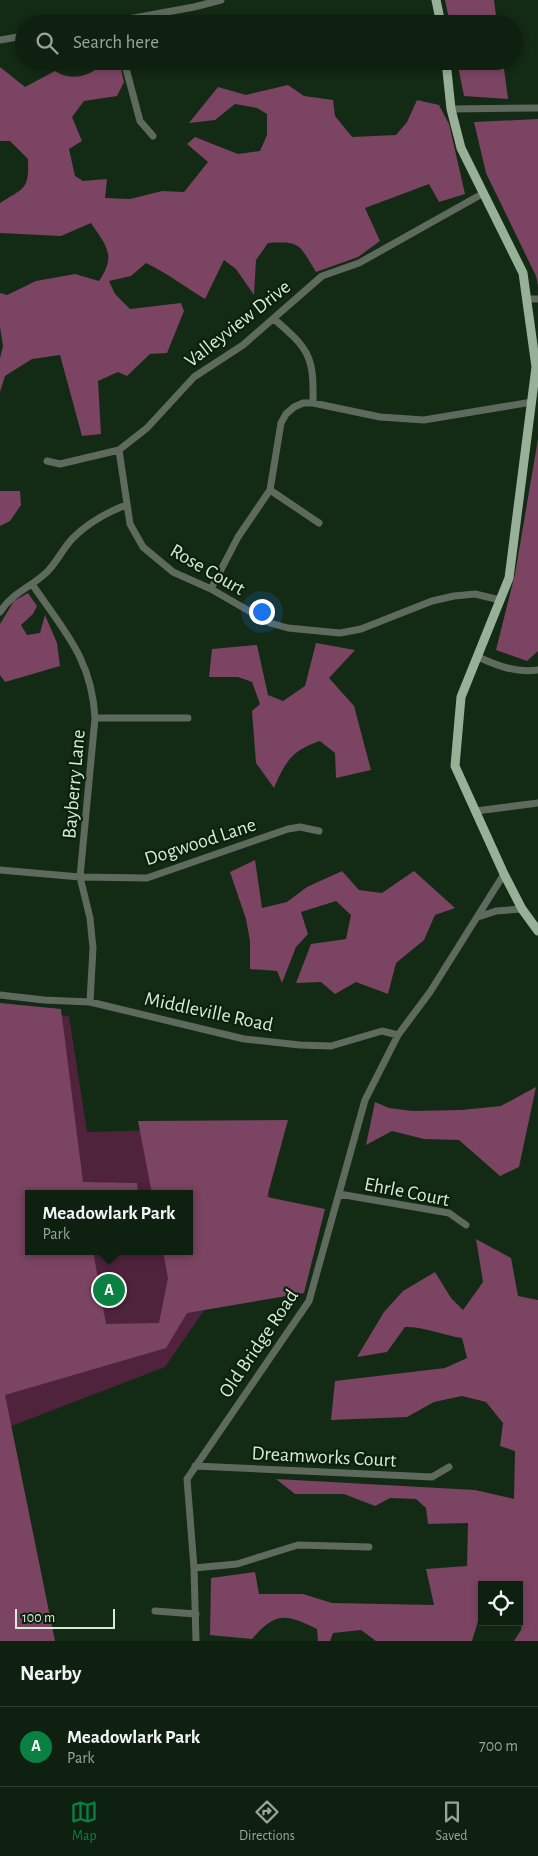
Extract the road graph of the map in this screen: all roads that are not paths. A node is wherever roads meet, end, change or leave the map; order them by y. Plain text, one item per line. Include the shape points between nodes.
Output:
1 (221, 0) edge
2 (436, 0) edge
3 (157, 15) edge
4 (438, 15) edge
5 (15, 38) edge
6 (0, 40) edge
7 (126, 70) edge
8 (447, 70) edge
9 (538, 108) edge
10 (451, 109) junction
11 (154, 136) dead end
12 (482, 194) junction
13 (528, 299) junction
14 (538, 299) edge
15 (274, 319) junction
16 (532, 402) junction
17 (313, 403) junction
18 (119, 450) junction
19 (47, 461) dead end
20 (270, 490) junction
21 (126, 505) junction
22 (319, 524) dead end
23 (32, 584) junction
24 (211, 589) junction
25 (500, 600) junction
26 (0, 612) edge
27 (478, 657) junction
28 (538, 670) edge
29 (95, 718) junction
30 (188, 718) dead end
31 (538, 802) edge
32 (476, 811) junction
33 (319, 830) dead end
34 (0, 870) edge
35 (504, 874) junction
36 (80, 877) junction
37 (522, 909) junction
38 (478, 917) junction
39 (538, 931) edge
40 (0, 995) edge
41 (90, 1002) junction
42 (398, 1035) junction
43 (339, 1194) junction
44 (466, 1225) dead end
45 (195, 1466) junction
46 (449, 1467) dead end
47 (369, 1547) dead end
48 (194, 1568) junction
49 (155, 1611) dead end
50 (196, 1614) junction
51 (196, 1641) edge

1 - 3 street
2 - 4 main road
5 - 6 street
7 - 11 street via 140,121
8 - 10 main road
9 - 10 street
10 - 12 main road via 461,148
12 - 13 main road via 523,273
12 - 15 street, Valleyview Drive via 359,263 322,276
13 - 14 street
13 - 16 main road via 536,367
15 - 17 street via 298,340 311,362
15 - 18 street, Valleyview Drive via 243,345 194,377 147,428
16 - 17 street via 424,420 380,417
16 - 25 main road via 508,578
17 - 20 street via 294,407 281,424
18 - 19 street, Valleyview Drive via 60,464
18 - 21 street, Rose Court
20 - 22 street
20 - 24 street via 238,537
21 - 23 street via 112,510 73,538 48,571
21 - 24 street, Rose Court via 130,524 143,547 173,572
23 - 26 street via 9,598
23 - 29 street, Bayberry Lane via 82,658 92,688
24 - 25 street, Rose Court via 270,624 340,633 361,629 432,601 454,596 475,594
25 - 27 main road
27 - 28 street via 499,667
27 - 32 main road via 462,697 455,766
29 - 30 street
29 - 36 street, Bayberry Lane
31 - 32 street
32 - 35 main road
33 - 36 street, Dogwood Lane via 300,826 288,829 147,878
34 - 36 street, Dogwood Lane
35 - 37 main road
35 - 38 street
36 - 41 street, Bayberry Lane via 93,948
37 - 38 street via 496,911
37 - 39 main road
38 - 42 street
40 - 41 street, Middleville Road
41 - 42 street, Middleville Road via 244,1039 331,1046 382,1031
42 - 43 street, Old Bridge Road via 365,1100
43 - 44 street, Ehrle Court via 449,1213
43 - 45 street, Old Bridge Road via 309,1300
45 - 46 street, Dreamworks Court via 432,1478
45 - 48 street, Old Bridge Road via 187,1484
47 - 48 street via 298,1545 237,1564
48 - 50 street, Old Bridge Road
49 - 50 street
50 - 51 street, Old Bridge Road

